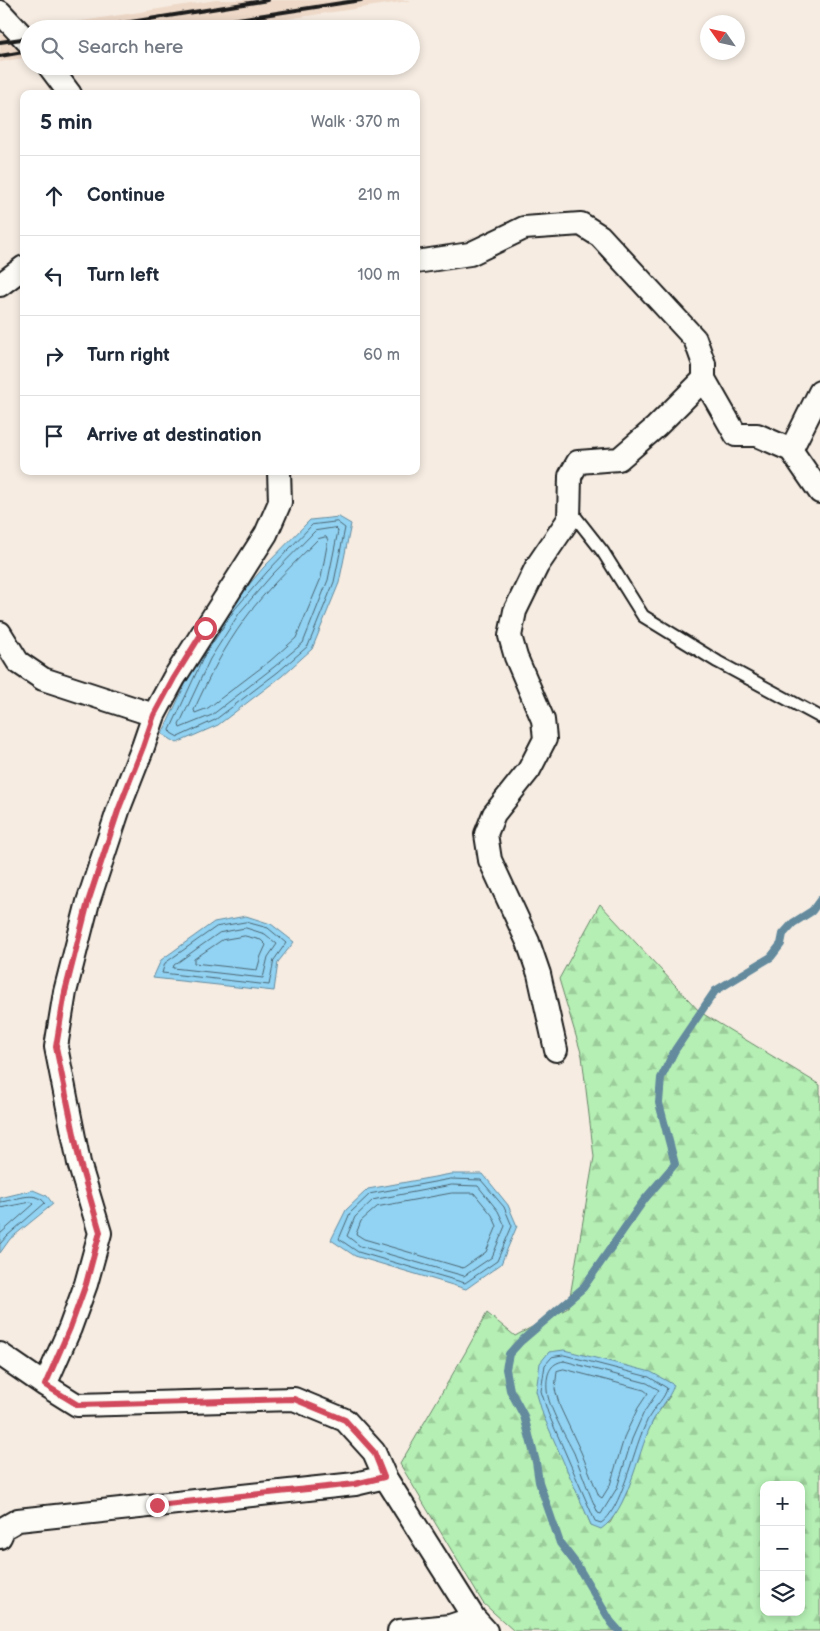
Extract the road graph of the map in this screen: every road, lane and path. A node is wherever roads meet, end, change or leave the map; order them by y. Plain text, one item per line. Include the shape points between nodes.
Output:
1 (0, 12) edge
2 (20, 33) edge
3 (56, 75) edge
4 (67, 90) edge
5 (420, 261) edge
6 (20, 270) edge
7 (0, 285) edge
8 (704, 379) junction
9 (820, 392) edge
10 (791, 450) junction
11 (279, 475) edge
12 (820, 492) edge
13 (569, 508) junction
14 (0, 633) edge
15 (154, 715) junction
16 (820, 717) edge
17 (556, 1050) dead end
18 (0, 1354) edge
19 (45, 1385) junction
20 (384, 1477) junction
21 (0, 1537) edge
22 (480, 1625) edge
23 (399, 1631) edge

1 - 2 street
3 - 4 street
5 - 8 street via 470,254 524,228 581,224 600,236 695,339 704,364
6 - 7 street
8 - 10 street via 736,435 757,435
8 - 13 street via 656,428 619,459 578,462 570,476
9 - 10 street
10 - 12 street
11 - 15 street via 280,502 266,534
13 - 16 lane via 603,552 643,616 718,662
13 - 17 street via 569,519 537,566 515,611 510,636 543,720 545,739 529,770 494,814 486,834 490,860 528,942 539,974
14 - 15 street via 18,662 43,679
15 - 19 street via 88,902 62,1010 56,1047 80,1163 100,1232 86,1284
18 - 19 street
19 - 20 street via 78,1405 294,1399 345,1420 374,1452
20 - 21 street via 355,1484 18,1520 4,1528
20 - 22 street
22 - 23 street

